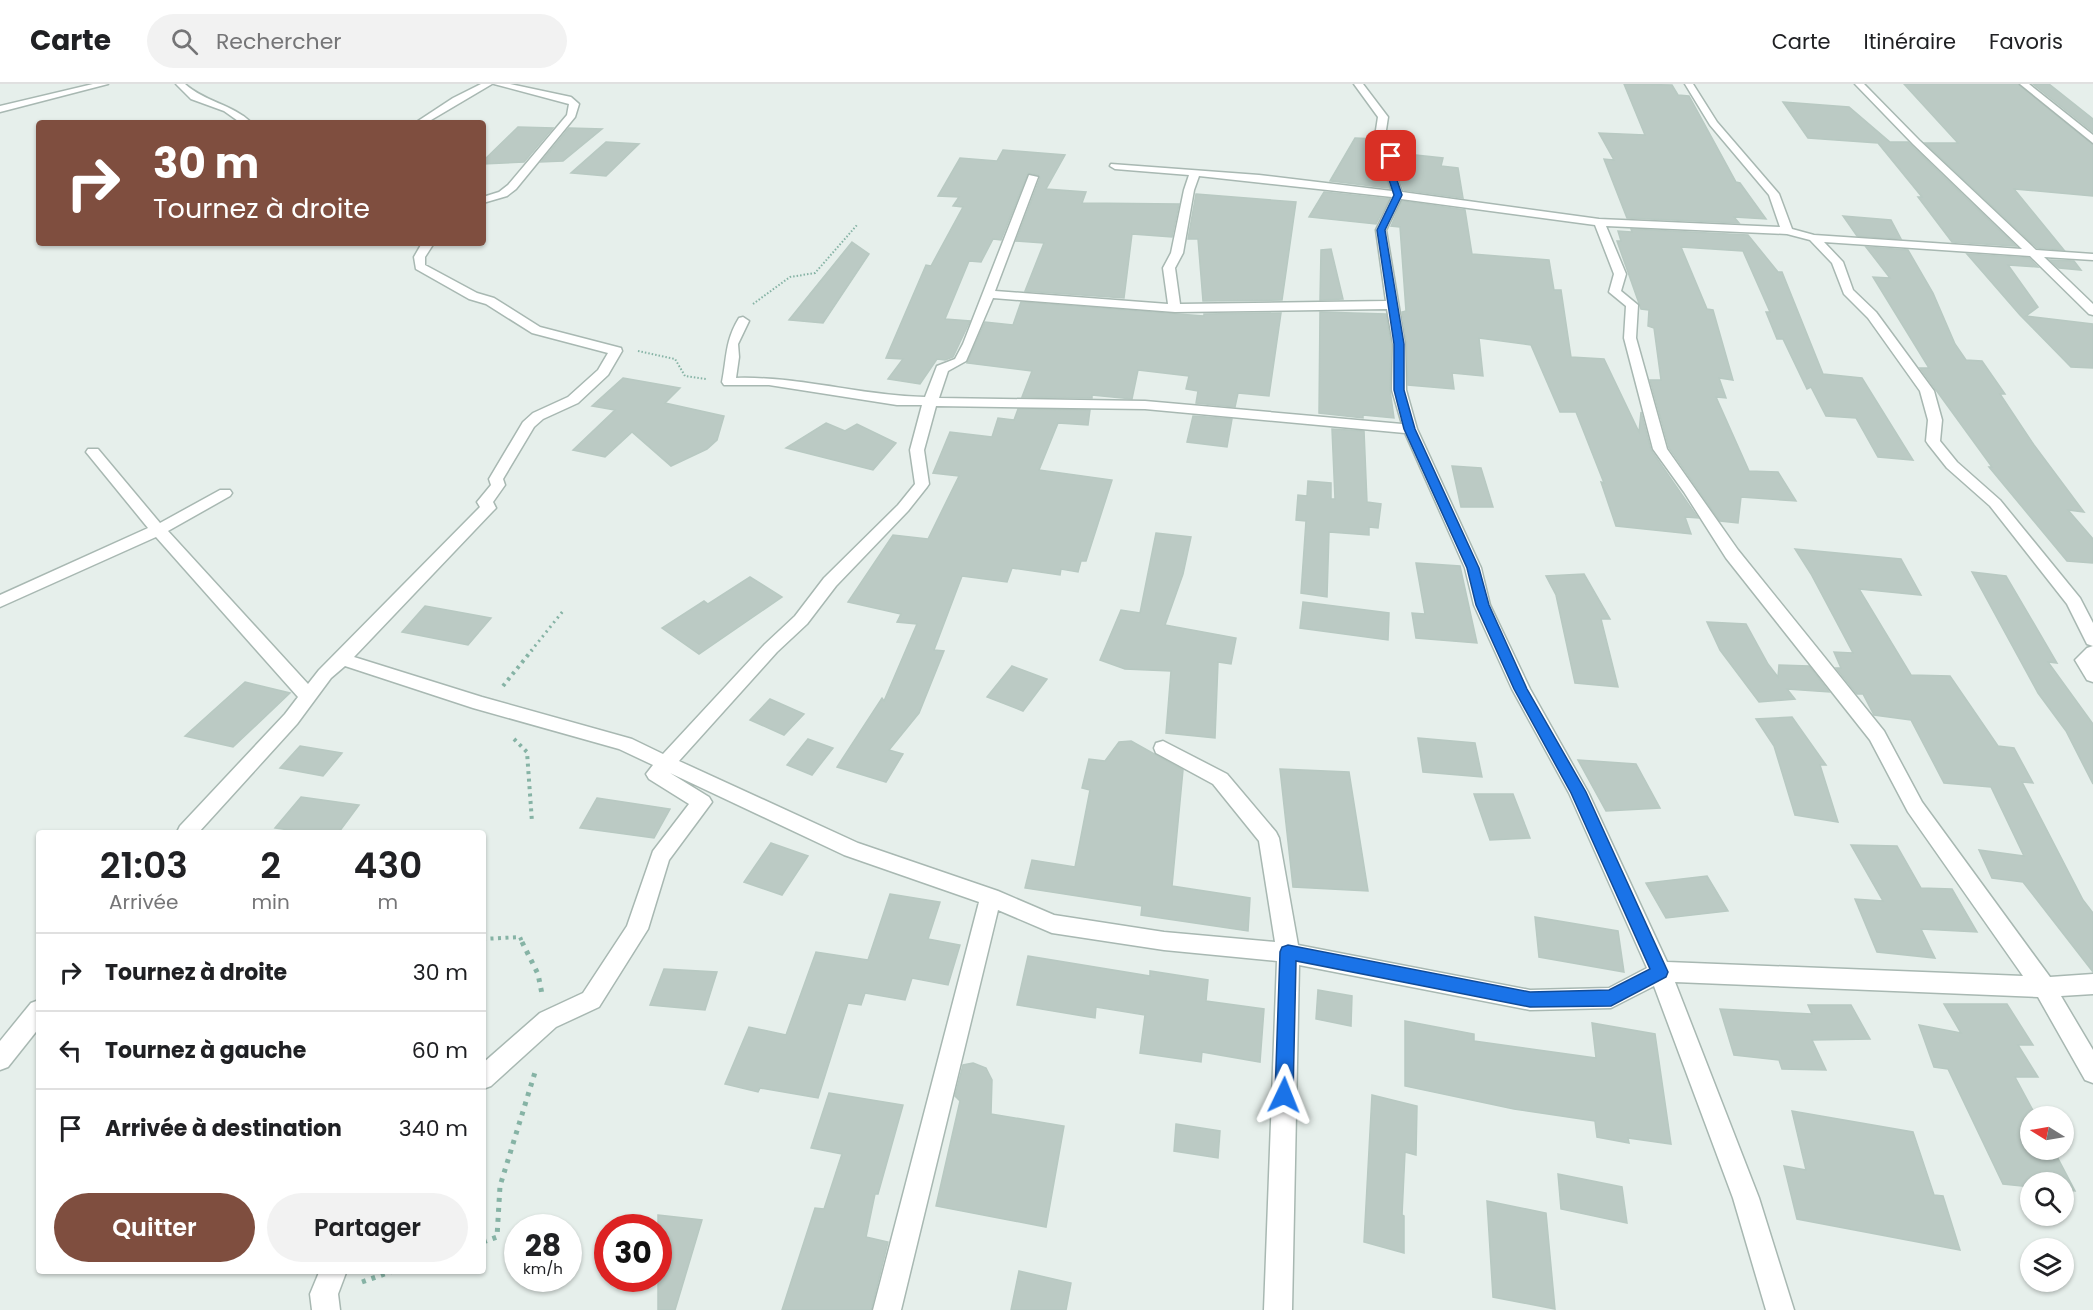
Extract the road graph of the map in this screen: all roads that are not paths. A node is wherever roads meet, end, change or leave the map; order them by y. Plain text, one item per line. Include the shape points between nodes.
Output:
1 (104, 84) edge
2 (180, 84) edge
3 (488, 84) edge
4 (498, 84) edge
5 (1358, 84) edge
6 (1689, 84) edge
7 (1859, 84) edge
8 (2024, 84) edge
9 (0, 109) edge
10 (243, 120) edge
11 (425, 120) edge
12 (2093, 140) edge
13 (1115, 166) dead end
14 (1195, 173) junction
15 (1033, 177) dead end
16 (1398, 195) junction
17 (486, 199) edge
18 (1599, 222) junction
19 (1787, 231) junction
20 (1814, 238) junction
21 (425, 246) edge
22 (2035, 253) junction
23 (2093, 257) edge
24 (988, 294) junction
25 (1392, 305) junction
26 (1175, 308) junction
27 (2093, 311) edge
28 (743, 321) road end
29 (930, 401) junction
30 (1410, 429) junction
31 (93, 452) dead end
32 (225, 493) dead end
33 (158, 530) junction
34 (0, 602) edge
35 (2093, 640) edge
36 (2093, 652) edge
37 (342, 659) junction
38 (2093, 676) edge
39 (309, 697) junction
40 (1163, 748) dead end
41 (666, 763) junction
42 (189, 830) edge
43 (991, 897) junction
44 (1288, 952) junction
45 (1660, 972) junction
46 (2093, 984) edge
47 (2044, 987) junction
48 (36, 1014) edge
49 (0, 1059) edge
50 (2093, 1072) edge
51 (486, 1075) edge
52 (332, 1274) edge
53 (326, 1310) edge
54 (887, 1310) edge
55 (1278, 1310) edge
56 (1780, 1310) edge

1 - 9 street
2 - 10 street via 194,97 227,109
3 - 11 street
4 - 17 street via 571,100 574,104 572,115 512,187 503,195
5 - 16 street via 1383,117 1381,130 1391,156 1391,174
6 - 19 street via 1713,123 1774,194
7 - 22 street via 1898,126
8 - 12 street
13 - 14 street
14 - 16 street
14 - 26 street via 1177,253 1169,268
15 - 24 street
16 - 18 street
16 - 25 street via 1381,230
18 - 19 street
18 - 47 street via 1620,274 1615,292 1632,305 1630,338 1660,449 1732,554 1878,736 1915,807
19 - 20 street
20 - 22 street
20 - 35 street via 1836,262 1848,291 1872,315 1926,391 1935,420 1933,441 1952,465 1995,503 2074,602
21 - 37 street via 420,267 490,301 536,330 616,351 603,372 573,400 538,416 528,425 496,479 498,485 485,502 489,508
22 - 23 street
22 - 27 street
24 - 26 street
24 - 29 street via 960,361 942,369
25 - 26 street
25 - 30 street via 1399,344 1399,390
28 - 29 street via 732,344 729,382 769,381 897,401
29 - 30 street via 1145,405
29 - 41 street via 917,450 922,484
30 - 45 street via 1473,568 1482,605 1521,689 1578,792
31 - 33 street
32 - 33 street
33 - 34 street
33 - 39 street
36 - 38 street via 2084,660
37 - 39 street via 325,674
37 - 41 street via 625,744
39 - 42 street
40 - 44 street via 1220,779 1269,838
41 - 43 street via 851,849
41 - 51 street via 656,774 702,802 660,857 637,929 591,1000 548,1020
43 - 44 street via 1052,924 1164,941
43 - 54 street
44 - 45 street via 1530,1000 1611,998
44 - 55 street
45 - 47 street
45 - 56 street via 1746,1198
46 - 47 street
47 - 50 street
48 - 49 street
52 - 53 street via 324,1294

